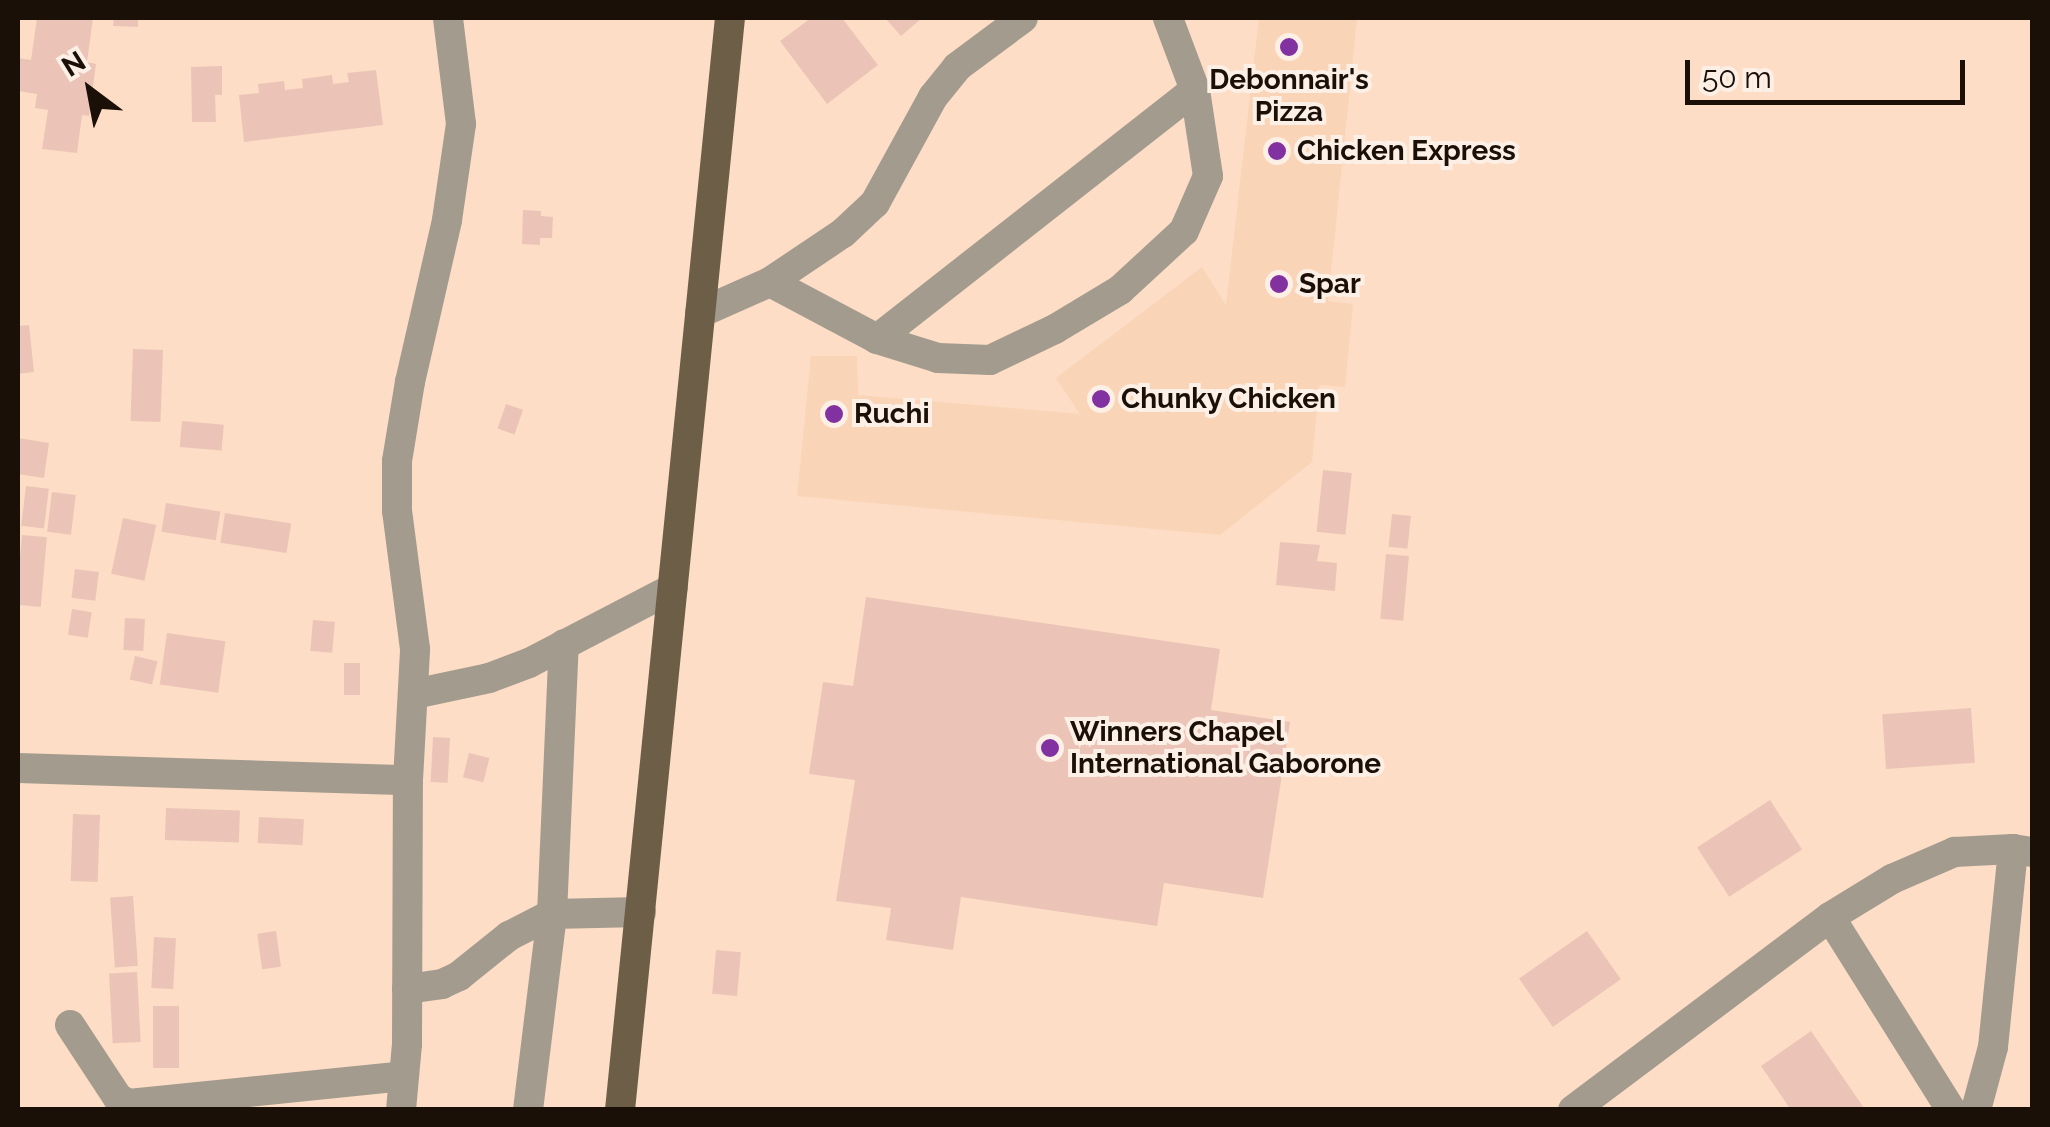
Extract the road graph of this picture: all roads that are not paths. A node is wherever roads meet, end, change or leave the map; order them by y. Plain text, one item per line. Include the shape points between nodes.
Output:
1 (448, 18) edge
2 (730, 18) edge
3 (1024, 18) edge
4 (1168, 18) edge
5 (1194, 90) junction
6 (770, 282) junction
7 (700, 313) junction
8 (876, 340) junction
9 (673, 588) junction
10 (564, 644) junction
11 (414, 694) junction
12 (18, 768) edge
13 (408, 780) junction
14 (2023, 850) edge
15 (641, 912) junction
16 (552, 914) junction
17 (1830, 918) junction
18 (408, 989) junction
19 (70, 1025) dead end
20 (404, 1076) junction
21 (401, 1110) edge
22 (528, 1110) edge
23 (620, 1110) edge
24 (1573, 1110) edge
25 (1951, 1110) edge
26 (1976, 1110) edge

1 - 11 street via 461,124 397,461
2 - 7 main road
3 - 6 street via 957,67 874,203 843,233
4 - 5 street
5 - 8 street
5 - 8 street via 1208,176 1184,231 1120,290 990,360 938,358
6 - 7 street
6 - 8 street
7 - 9 main road
9 - 10 street
9 - 15 main road
10 - 11 street via 489,678
10 - 16 street
11 - 13 street
12 - 13 street
13 - 18 street
14 - 17 street via 1954,852
14 - 26 street via 1993,1047
15 - 16 street
15 - 23 main road
16 - 18 street via 509,936 458,976
16 - 22 street
17 - 24 street
17 - 25 street
18 - 20 street
19 - 20 street via 118,1098 129,1104
20 - 21 street

